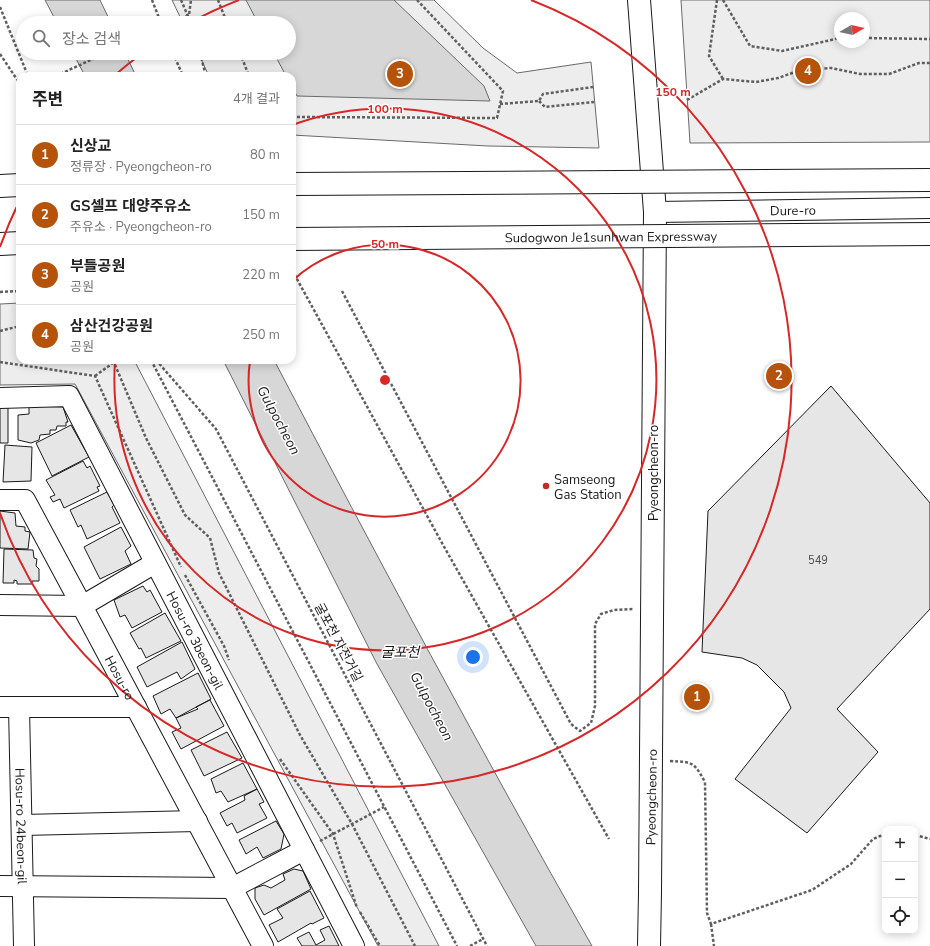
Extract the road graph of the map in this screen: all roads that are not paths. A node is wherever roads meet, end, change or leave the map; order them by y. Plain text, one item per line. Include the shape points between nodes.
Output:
1 (639, 0) edge
2 (930, 180) edge
3 (296, 184) edge
4 (16, 185) edge
5 (0, 186) edge
6 (930, 208) edge
7 (655, 212) junction
8 (930, 234) edge
9 (296, 239) edge
10 (16, 243) edge
11 (0, 244) edge
12 (0, 398) edge
13 (0, 500) edge
14 (155, 563) junction
15 (0, 605) edge
16 (82, 606) junction
17 (10, 707) edge
18 (136, 707) junction
19 (197, 821) junction
20 (22, 825) junction
21 (304, 850) junction
22 (0, 886) edge
23 (23, 887) junction
24 (232, 888) junction
25 (24, 946) edge
26 (263, 946) edge
27 (354, 946) edge
28 (650, 946) edge

1 - 7 main road, Pyeongcheon-ro
2 - 3 main road, bridge
4 - 5 main road
6 - 7 street, Dure-ro
7 - 28 main road, Pyeongcheon-ro, bridge
8 - 9 main road, Sudogwon Je1sunhwan Expressway, bridge
10 - 11 main road
12 - 14 street, Hosu-ro 3beon-gil via 69,396
13 - 16 street via 26,500
14 - 16 street
14 - 21 street, Hosu-ro 3beon-gil
15 - 16 street
16 - 18 street, Hosu-ro
17 - 18 street, Hosu-ro 24beon-gil
17 - 20 street, Hosu-ro 24beon-gil
18 - 19 street, Hosu-ro
19 - 20 street
19 - 24 street, Hosu-ro
20 - 23 street, Hosu-ro 24beon-gil
21 - 24 street
21 - 27 street, Hosu-ro 3beon-gil
22 - 23 street
23 - 24 street
23 - 25 street, Hosu-ro 24beon-gil
24 - 26 street, Hosu-ro

